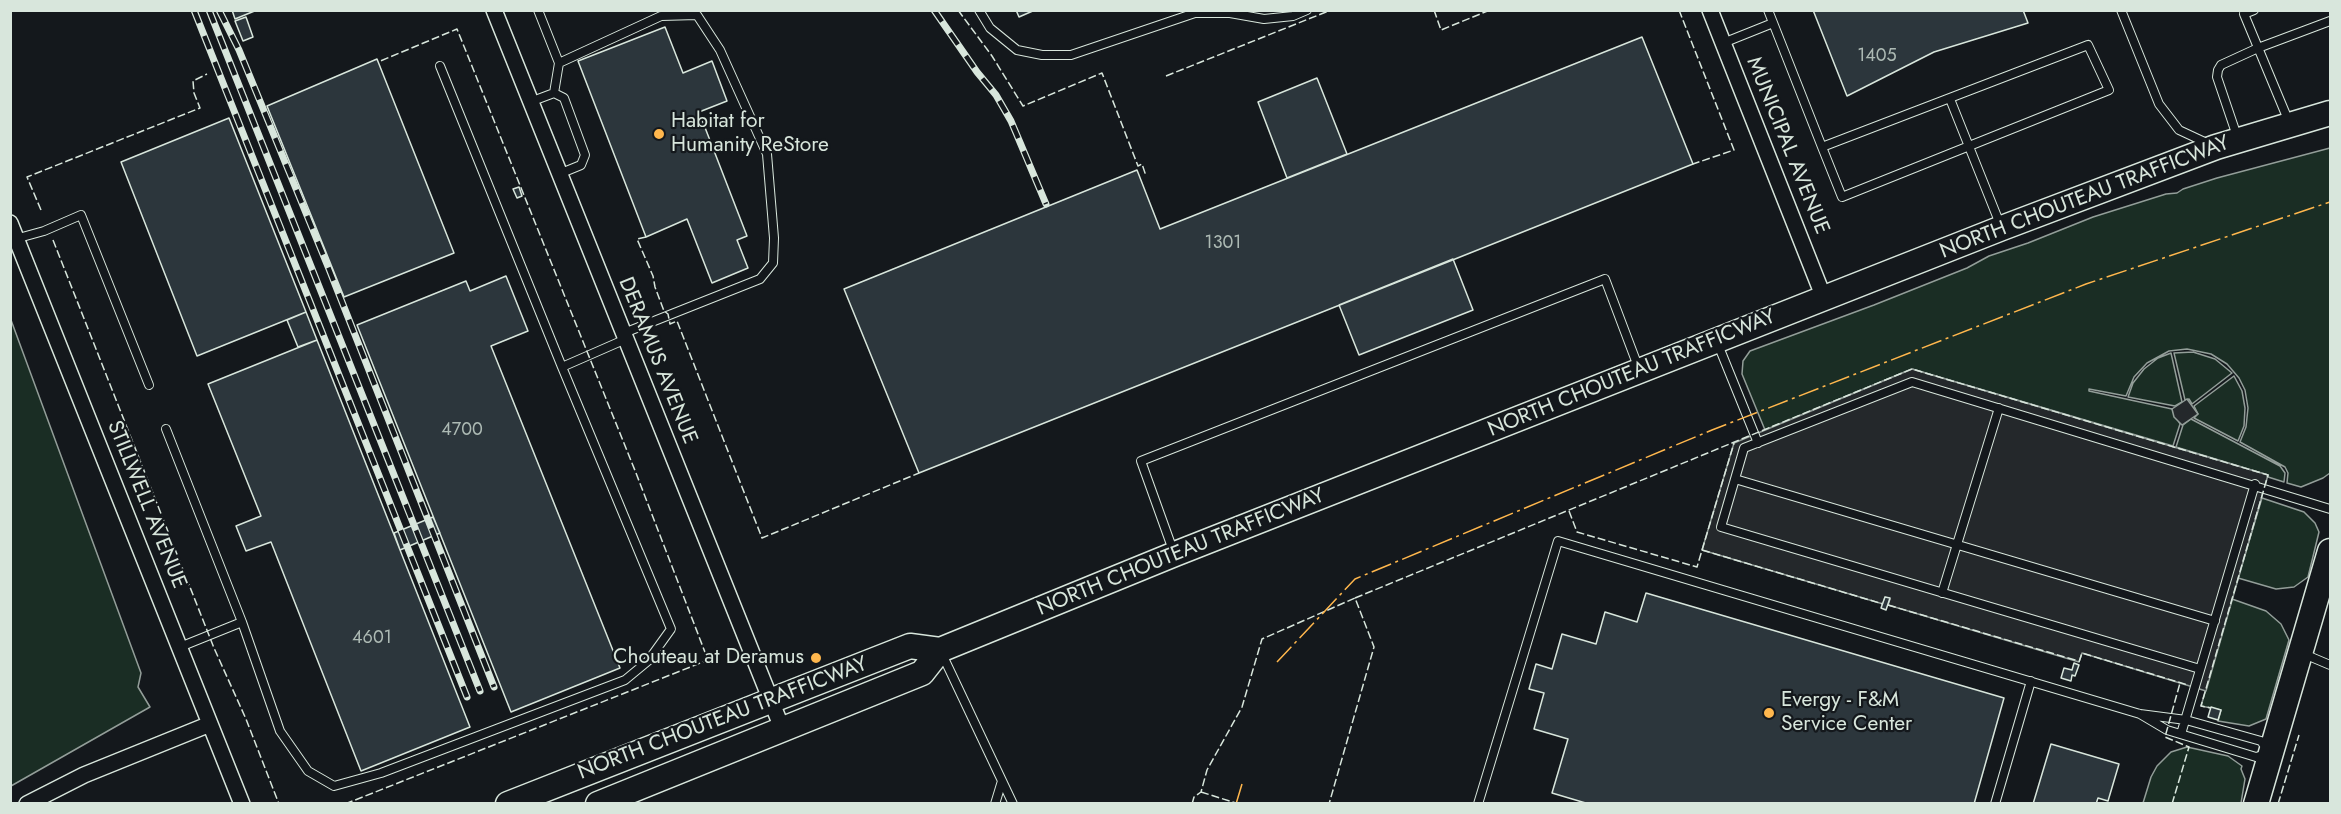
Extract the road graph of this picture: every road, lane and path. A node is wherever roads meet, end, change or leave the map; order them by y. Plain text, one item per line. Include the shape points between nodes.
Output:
1 (494, 10) edge
2 (538, 10) edge
3 (979, 10) edge
4 (1306, 10) edge
5 (1710, 10) edge
6 (1768, 10) edge
7 (2121, 10) edge
8 (2254, 10) edge
9 (2331, 21) edge
10 (1773, 23) junction
11 (1723, 43) junction
12 (2258, 48) junction
13 (559, 63) junction
14 (440, 66) dead end
15 (554, 93) junction
16 (1950, 99) junction
17 (530, 102) junction
18 (2331, 112) edge
19 (2297, 122) junction
20 (2331, 123) edge
21 (2227, 144) junction
22 (1822, 147) junction
23 (1969, 147) junction
24 (559, 174) junction
25 (10, 223) edge
26 (2002, 228) junction
27 (14, 240) edge
28 (1824, 298) junction
29 (625, 336) junction
30 (1717, 341) junction
31 (562, 367) junction
32 (1640, 371) junction
33 (149, 385) dead end
34 (1999, 408) junction
35 (166, 429) dead end
36 (1758, 443) junction
37 (1735, 479) junction
38 (2255, 484) junction
39 (2331, 509) edge
40 (1957, 545) junction
41 (2331, 551) edge
42 (1175, 554) junction
43 (1942, 593) junction
44 (2215, 621) junction
45 (242, 622) junction
46 (180, 647) junction
47 (940, 650) junction
48 (2300, 652) junction
49 (2331, 665) edge
50 (2200, 669) junction
51 (2031, 681) junction
52 (771, 701) junction
53 (2140, 714) junction
54 (2186, 720) junction
55 (210, 724) junction
56 (782, 728) junction
57 (2181, 734) junction
58 (2270, 753) junction
59 (1002, 781) junction
60 (27, 804) edge
61 (242, 804) edge
62 (508, 804) edge
63 (598, 804) edge
64 (995, 804) edge
65 (1013, 804) edge
66 (1478, 804) edge
67 (1995, 804) edge
68 (2256, 804) edge

1 - 17 street, DERAMUS AVENUE
2 - 13 lane
3 - 4 lane via 990,28 1017,50 1071,56 1195,13 1230,13 1264,19 1293,16
5 - 11 street, MUNICIPAL AVENUE
6 - 10 lane
7 - 21 lane via 2159,104 2179,130
8 - 12 lane via 2244,14
9 - 12 lane
10 - 11 lane
10 - 22 lane
11 - 28 street, MUNICIPAL AVENUE
12 - 19 lane
12 - 21 lane via 2218,70
13 - 15 lane
13 - 29 lane via 661,16 697,15 720,50 767,154 773,263 760,279
14 - 31 lane
15 - 17 lane
15 - 24 lane via 564,98 585,155 581,165
16 - 22 lane
16 - 23 lane
16 - 23 lane via 2088,45 2109,90
17 - 24 street, DERAMUS AVENUE
18 - 19 main road, NORTH CHOUTEAU TRAFFICWAY
19 - 20 main road
19 - 21 main road, NORTH CHOUTEAU TRAFFICWAY
21 - 26 main road, NORTH CHOUTEAU TRAFFICWAY
22 - 23 lane via 1842,197
23 - 26 lane
24 - 29 street, DERAMUS AVENUE
25 - 27 street, STILLWELL AVENUE
26 - 28 main road, NORTH CHOUTEAU TRAFFICWAY
27 - 33 lane via 81,215
27 - 46 street, STILLWELL AVENUE
28 - 30 main road, NORTH CHOUTEAU TRAFFICWAY
29 - 31 lane
29 - 52 street, DERAMUS AVENUE
30 - 32 main road, NORTH CHOUTEAU TRAFFICWAY
30 - 36 lane
31 - 45 lane via 671,629 648,661 625,680 381,773 334,786 308,771 279,731
32 - 42 main road, NORTH CHOUTEAU TRAFFICWAY
32 - 42 lane via 1605,279 1140,461
34 - 36 lane via 1912,382
34 - 38 lane
34 - 40 lane
35 - 45 lane
36 - 37 lane via 1744,448
37 - 40 lane
37 - 43 lane via 1721,527
38 - 39 lane
38 - 44 lane
40 - 43 lane
40 - 44 lane
41 - 48 main road
42 - 47 main road, NORTH CHOUTEAU TRAFFICWAY
43 - 50 lane
44 - 50 lane
45 - 46 lane
46 - 55 street, STILLWELL AVENUE
47 - 52 main road, NORTH CHOUTEAU TRAFFICWAY via 910,646
47 - 56 main road, NORTH CHOUTEAU TRAFFICWAY via 922,673
47 - 59 lane
48 - 49 lane
48 - 58 main road
50 - 54 lane
51 - 53 lane
51 - 66 lane via 1558,541
51 - 67 lane
52 - 56 street, DERAMUS AVENUE
52 - 62 main road, NORTH CHOUTEAU TRAFFICWAY
53 - 54 lane
53 - 57 lane
54 - 57 lane
54 - 58 lane via 2260,741
55 - 60 street via 74,779
55 - 61 street, STILLWELL AVENUE
56 - 63 main road, NORTH CHOUTEAU TRAFFICWAY
57 - 58 lane via 2256,757
58 - 68 main road
59 - 64 lane
59 - 65 lane

